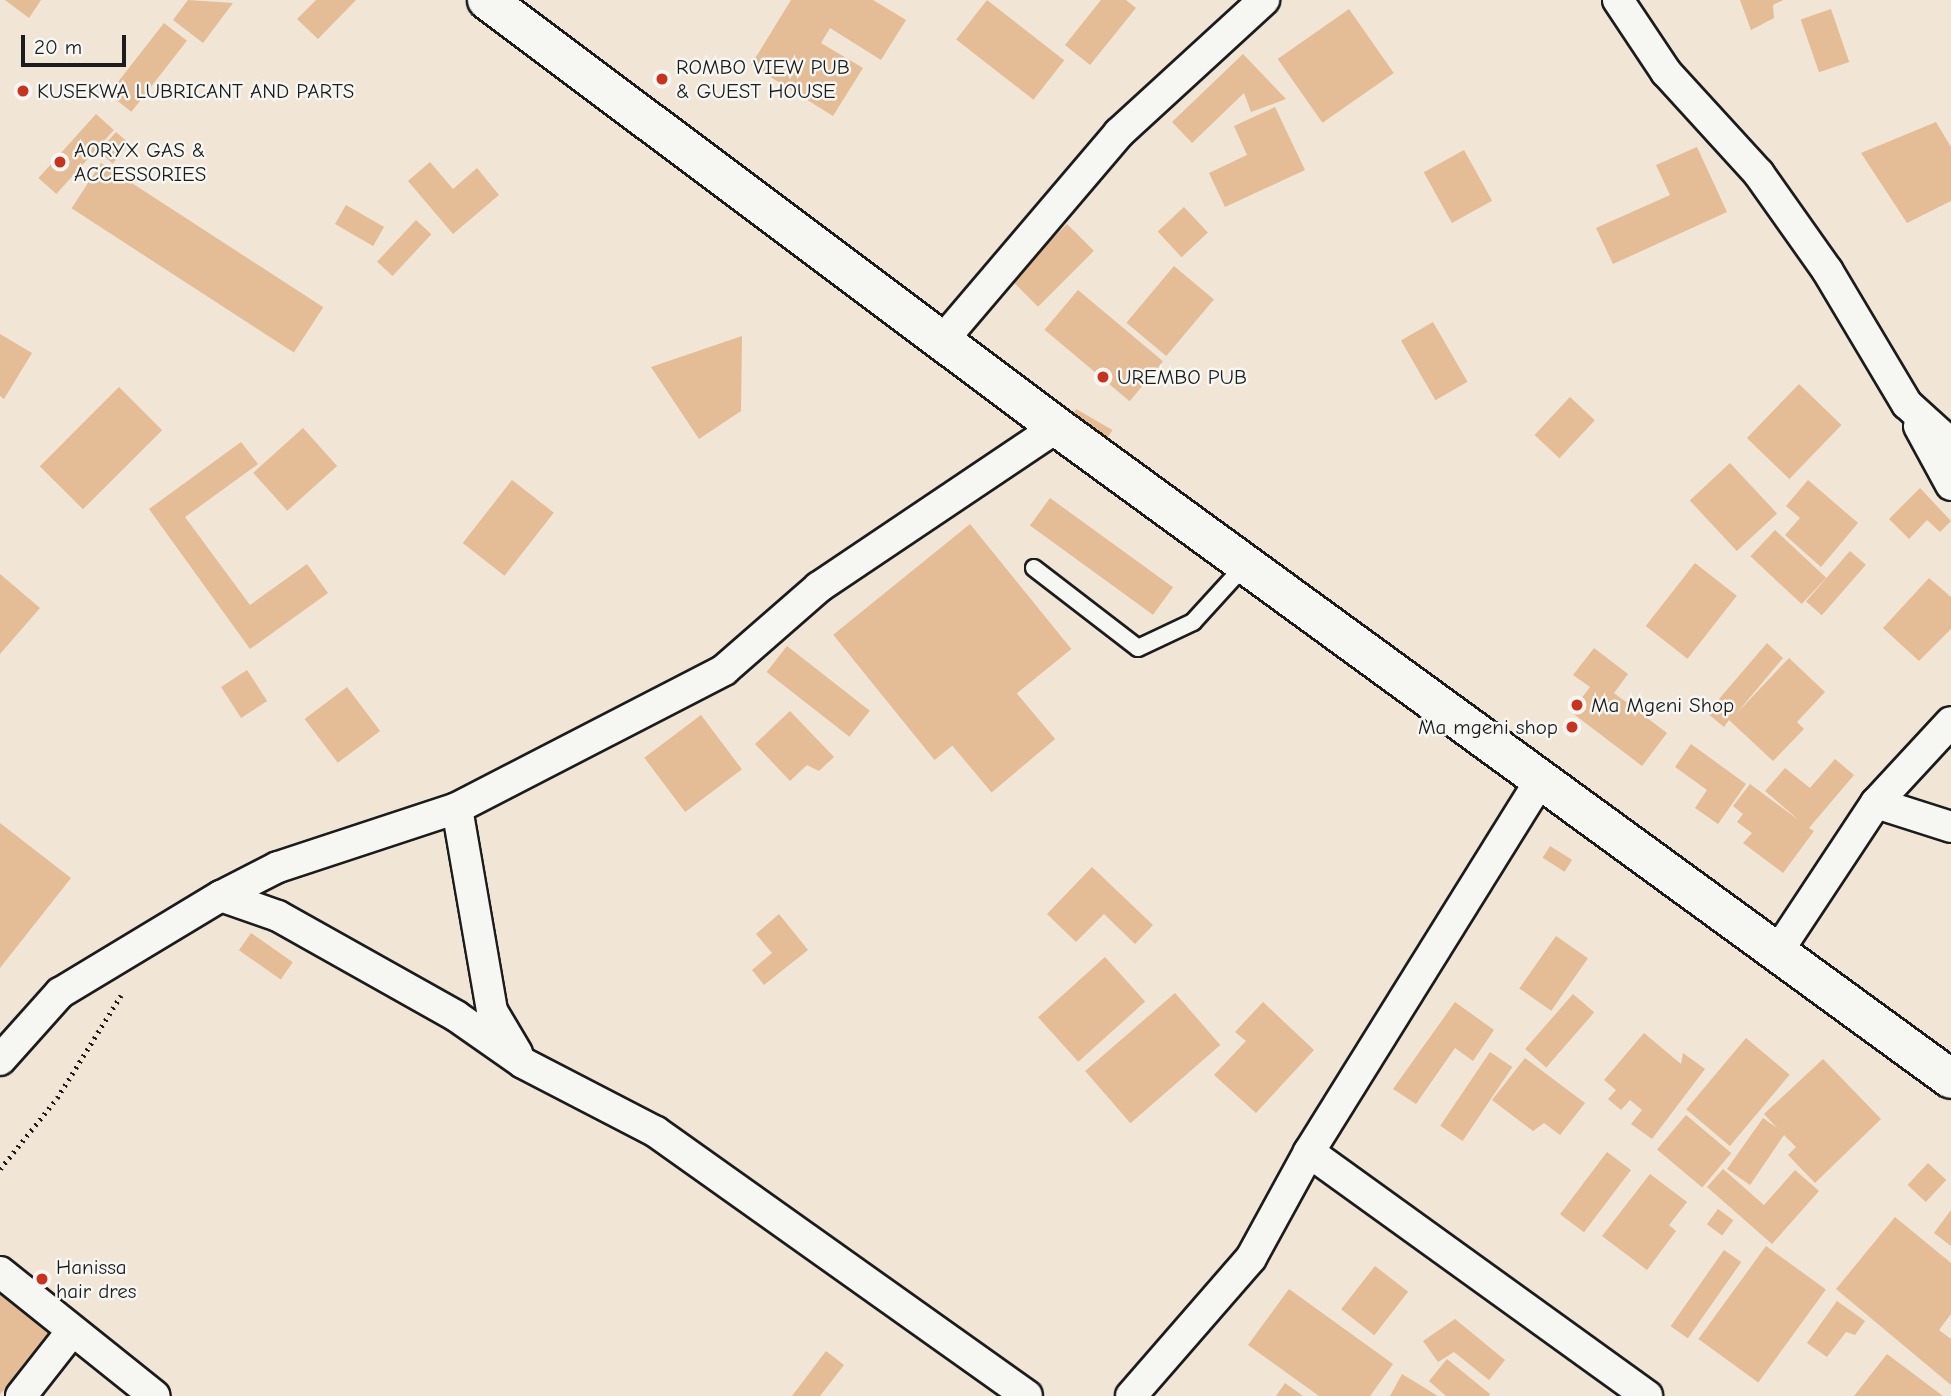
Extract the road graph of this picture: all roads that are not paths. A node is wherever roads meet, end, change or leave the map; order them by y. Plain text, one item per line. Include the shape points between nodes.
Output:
1 (487, 0) edge
2 (1265, 0) edge
3 (1618, 0) edge
4 (942, 341) junction
5 (1907, 404) junction
6 (1057, 427) junction
7 (1951, 443) edge
8 (1951, 485) edge
9 (1246, 564) junction
10 (1034, 568) dead end
11 (1951, 722) edge
12 (1541, 780) junction
13 (1876, 803) junction
14 (457, 808) junction
15 (1951, 827) edge
16 (221, 896) junction
17 (1776, 954) junction
18 (0, 1060) edge
19 (523, 1063) junction
20 (1951, 1079) edge
21 (1309, 1152) junction
22 (0, 1272) edge
23 (72, 1331) junction
24 (1637, 1393) edge
25 (21, 1396) edge
26 (155, 1396) edge
27 (1027, 1396) edge
28 (1131, 1396) edge

1 - 4 street
2 - 4 street via 1119,132
3 - 5 street via 1666,72 1759,174 1827,270
4 - 6 street
5 - 7 street
5 - 8 street
6 - 9 street
6 - 14 street via 886,538 724,670
9 - 10 lane via 1193,622 1138,648
9 - 12 street
11 - 13 street
12 - 17 street
12 - 21 street
13 - 15 street
13 - 17 street
14 - 16 street via 278,867
14 - 19 street via 492,1011
16 - 18 street via 60,993
16 - 19 street via 278,916 456,1016
17 - 20 street
19 - 27 street via 656,1132
21 - 24 street
21 - 28 street via 1251,1258
22 - 23 street
23 - 25 street
23 - 26 street

